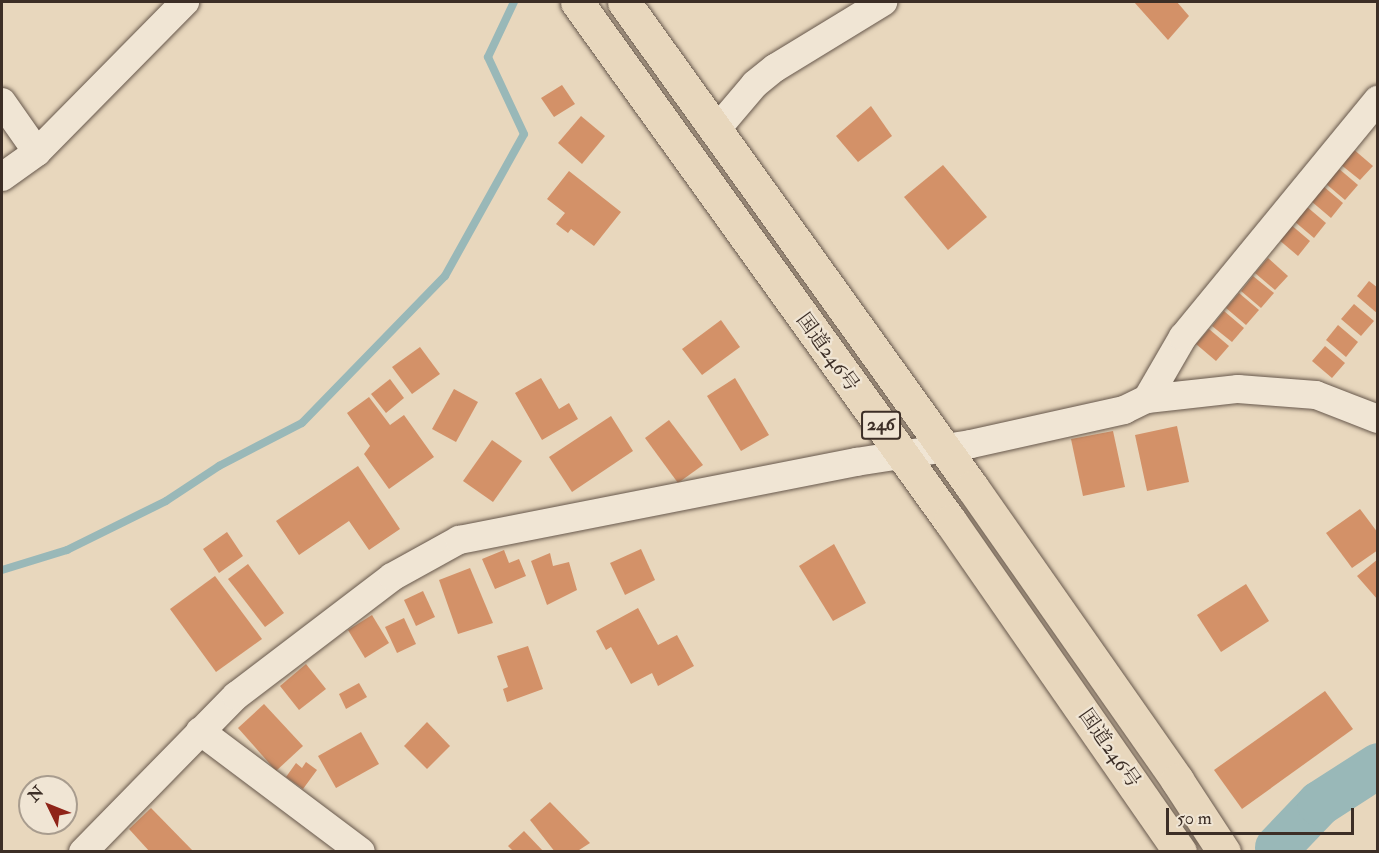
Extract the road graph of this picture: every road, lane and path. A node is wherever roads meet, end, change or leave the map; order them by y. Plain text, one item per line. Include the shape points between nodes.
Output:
1 (185, 2) edge
2 (577, 2) edge
3 (624, 2) edge
4 (883, 2) edge
5 (1377, 100) edge
6 (2, 102) edge
7 (716, 130) junction
8 (37, 152) junction
9 (2, 177) edge
10 (1147, 399) junction
11 (1377, 419) edge
12 (943, 448) junction
13 (902, 454) junction
14 (200, 731) junction
15 (83, 852) edge
16 (361, 852) edge
17 (1180, 852) edge
18 (1224, 852) edge

1 - 8 street
2 - 13 highway, 国道246号 / 246
3 - 7 highway, 国道246号 / 246
4 - 7 street via 768,73
5 - 10 street via 1183,338
6 - 8 street
7 - 12 highway, 国道246号 / 246
8 - 9 street
10 - 11 street via 1238,389 1316,395
10 - 12 street via 1124,410
12 - 13 street
12 - 18 highway, 国道246号 / 246
13 - 14 street via 459,540 392,577 236,696
13 - 17 highway, 国道246号 / 246
14 - 15 street
14 - 16 street

